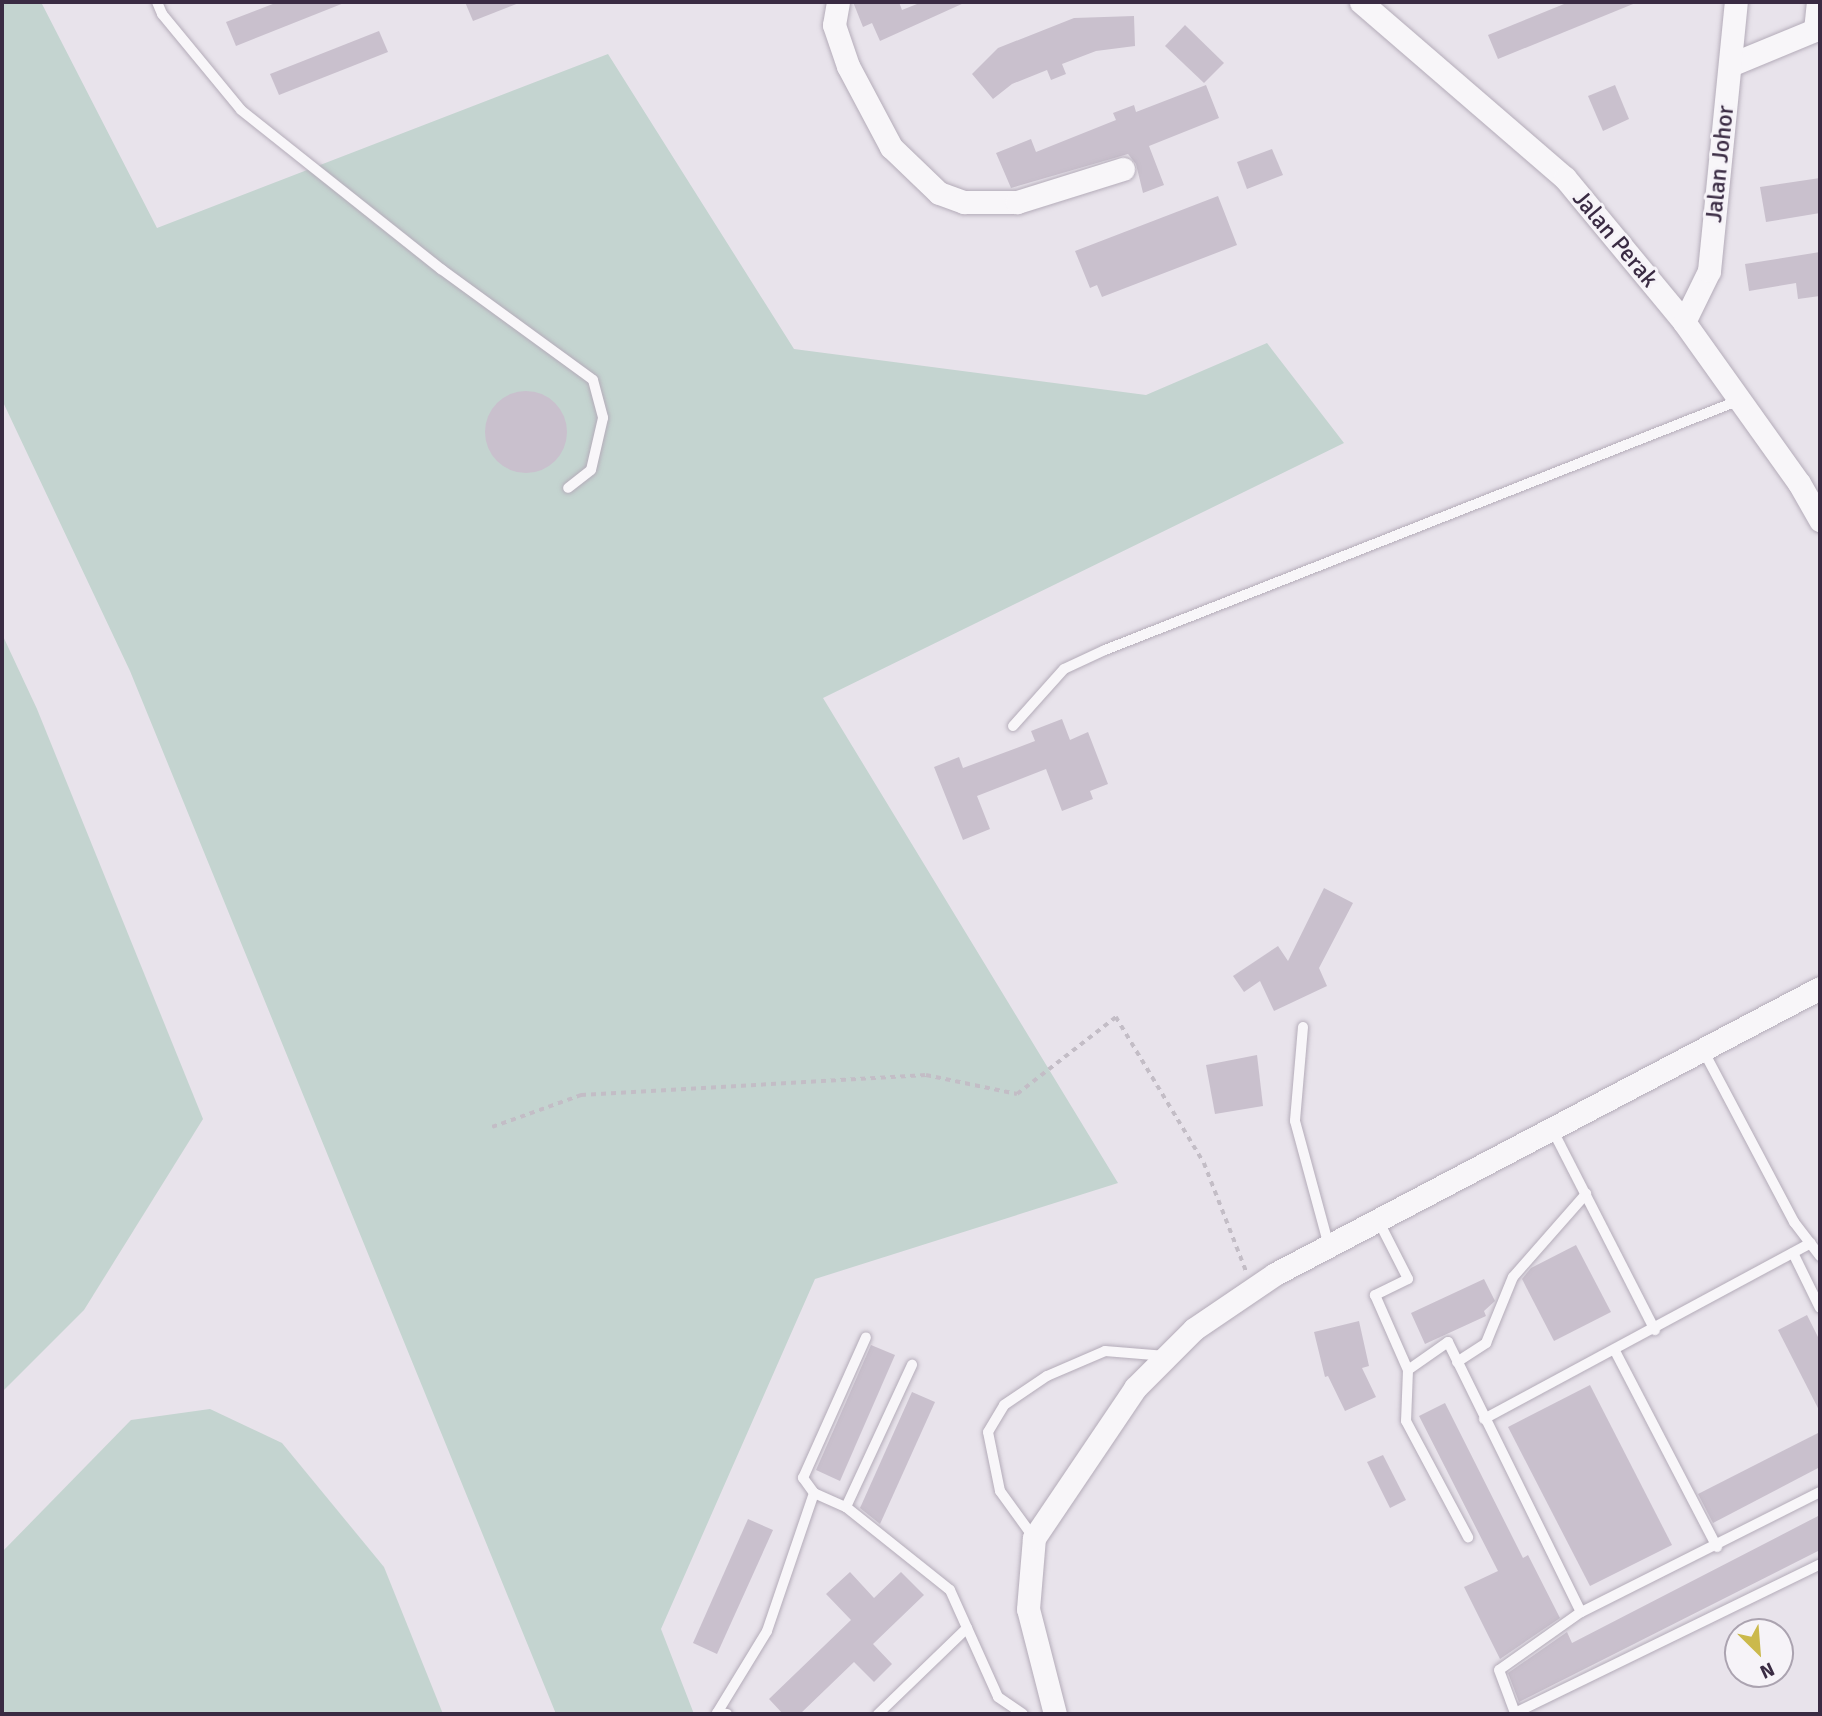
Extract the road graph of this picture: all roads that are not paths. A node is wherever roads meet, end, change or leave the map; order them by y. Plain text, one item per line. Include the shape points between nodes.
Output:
1 (157, 2) edge
2 (838, 2) edge
3 (1361, 2) edge
4 (1737, 2) edge
5 (1818, 2) edge
6 (1730, 65) junction
7 (1123, 169) dead end
8 (1684, 321) junction
9 (1740, 400) junction
10 (568, 488) dead end
11 (1820, 520) edge
12 (1013, 726) dead end
13 (1820, 988) edge
14 (1303, 1027) dead end
15 (1703, 1050) junction
16 (1552, 1129) junction
17 (1586, 1194) junction
18 (1378, 1220) junction
19 (1811, 1243) junction
20 (1329, 1246) junction
21 (1793, 1253) junction
22 (1820, 1256) edge
23 (1820, 1308) edge
24 (1656, 1330) junction
25 (866, 1338) dead end
26 (1615, 1352) junction
27 (1167, 1356) junction
28 (1457, 1362) junction
29 (912, 1365) dead end
30 (1408, 1370) junction
31 (1483, 1419) junction
32 (1820, 1492) edge
33 (814, 1493) junction
34 (846, 1507) junction
35 (1468, 1537) dead end
36 (1034, 1538) junction
37 (1717, 1547) junction
38 (1820, 1564) edge
39 (1581, 1612) junction
40 (967, 1628) junction
41 (726, 1714) edge
42 (878, 1714) edge
43 (1023, 1714) edge
44 (1055, 1714) edge

1 - 10 lane via 240,110 441,269 593,380 603,418 591,470
2 - 7 street via 834,25 848,66 891,147 939,193 964,202 1017,202
3 - 8 street, Jalan Perak via 1565,178
4 - 6 street, Jalan Johor
5 - 6 street via 1815,30
6 - 8 street, Jalan Johor via 1709,271
8 - 9 street, Jalan Perak
9 - 11 street, Jalan Perak
9 - 12 lane via 1105,650 1064,669
13 - 15 street
14 - 20 lane via 1295,1121
15 - 16 street
15 - 19 lane via 1794,1222
16 - 17 lane
16 - 18 street
17 - 24 lane
17 - 28 lane via 1513,1277 1486,1343
18 - 20 street
18 - 30 lane via 1408,1279 1375,1295
19 - 21 lane
19 - 22 lane
20 - 27 street via 1194,1329
21 - 23 lane
21 - 24 lane
24 - 26 lane
25 - 33 lane via 803,1478
26 - 31 lane
26 - 37 lane
27 - 36 street via 1135,1388
27 - 36 lane via 1105,1350 1047,1376 1004,1405 988,1432 1000,1491
28 - 30 lane via 1448,1342
28 - 31 lane
29 - 34 lane
30 - 35 lane via 1406,1421
31 - 39 lane
32 - 37 lane
33 - 34 lane
33 - 41 lane via 767,1632 718,1713
34 - 40 lane via 950,1590
36 - 44 street via 1028,1609
37 - 39 lane
38 - 39 lane via 1515,1713 1499,1670
40 - 42 lane
40 - 43 lane via 998,1697

